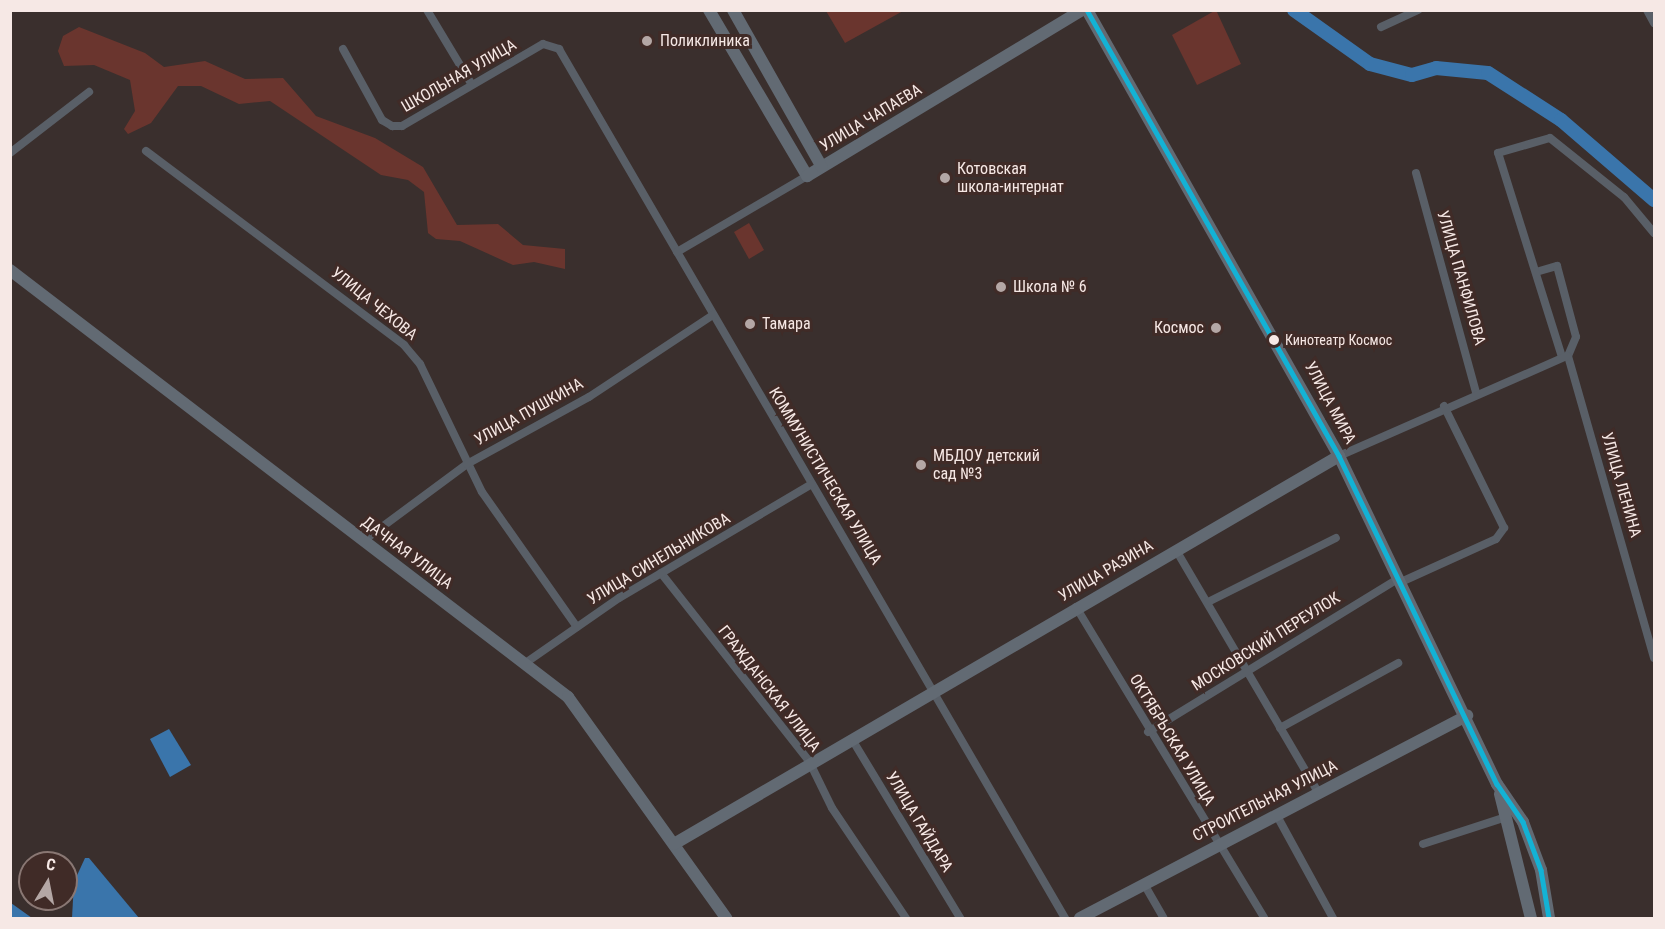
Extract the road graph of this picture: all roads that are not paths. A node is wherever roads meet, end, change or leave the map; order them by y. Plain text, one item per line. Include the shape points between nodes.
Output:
1 (427, 10) edge
2 (709, 10) edge
3 (733, 10) edge
4 (1082, 10) edge
5 (1087, 10) edge
6 (1418, 10) edge
7 (1647, 10) edge
8 (1402, 14) edge
9 (1654, 23) edge
10 (1381, 27) dead end
11 (343, 49) dead end
12 (559, 49) joint
13 (472, 85) junction
14 (89, 93) dead end
15 (146, 151) dead end
16 (10, 153) edge
17 (822, 167) junction
18 (1416, 173) dead end
19 (807, 176) junction
20 (1654, 233) edge
21 (677, 252) junction
22 (10, 270) edge
23 (1536, 272) junction
24 (713, 315) junction
25 (1565, 356) junction
26 (1476, 392) junction
27 (1444, 406) junction
28 (1339, 456) junction
29 (467, 464) junction
30 (812, 484) junction
31 (1336, 538) dead end
32 (363, 541) junction
33 (1176, 550) junction
34 (661, 573) junction
35 (1400, 580) junction
36 (1208, 602) junction
37 (1076, 607) junction
38 (577, 627) junction
39 (1654, 658) edge
40 (1398, 663) dead end
41 (524, 664) junction
42 (1247, 671) junction
43 (935, 692) junction
44 (1467, 716) junction
45 (1280, 728) junction
46 (1148, 732) junction
47 (853, 741) junction
48 (811, 766) junction
49 (1497, 784) junction
50 (1318, 792) junction
51 (1276, 814) junction
52 (1506, 817) junction
53 (1218, 843) junction
54 (674, 844) junction
55 (1423, 844) dead end
56 (1144, 884) junction
57 (726, 918) edge
58 (906, 918) edge
59 (960, 918) edge
60 (1065, 918) edge
61 (1080, 918) edge
62 (1164, 918) edge
63 (1264, 918) edge
64 (1333, 918) edge
65 (1531, 918) edge
66 (1549, 918) edge

1 - 13 street
2 - 19 street
3 - 17 street
4 - 17 street, УЛИЦА ЧАПАЕВА
5 - 28 street, УЛИЦА МИРА
6 - 8 street
7 - 9 street
8 - 10 street
11 - 13 street, ШКОЛЬНАЯ УЛИЦА via 382,120 392,126 402,126
12 - 13 street, ШКОЛЬНАЯ УЛИЦА via 543,45
12 - 21 street, КОММУНИСТИЧЕСКАЯ УЛИЦА
14 - 16 street
15 - 29 street, УЛИЦА ЧЕХОВА via 404,345 420,364
17 - 19 street, УЛИЦА ЧАПАЕВА
18 - 26 street, УЛИЦА ПАНФИЛОВА
19 - 21 street, УЛИЦА ЧАПАЕВА
20 - 23 street, УЛИЦА ЛЕНИНА via 1624,197 1550,138 1498,153
21 - 24 street, КОММУНИСТИЧЕСКАЯ УЛИЦА
22 - 32 street, ДАЧНАЯ УЛИЦА
23 - 25 street, УЛИЦА ЛЕНИНА
23 - 25 street via 1557,266 1576,337
24 - 29 street, УЛИЦА ПУШКИНА via 589,397
24 - 30 street, КОММУНИСТИЧЕСКАЯ УЛИЦА
25 - 26 street, УЛИЦА РАЗИНА
25 - 39 street, УЛИЦА ЛЕНИНА
26 - 27 street, УЛИЦА РАЗИНА
27 - 28 street, УЛИЦА РАЗИНА
27 - 35 street, МОСКОВСКИЙ ПЕРЕУЛОК via 1504,528 1496,539
28 - 33 street, УЛИЦА РАЗИНА
28 - 35 street, УЛИЦА МИРА
29 - 32 street, УЛИЦА ПУШКИНА
29 - 38 street, УЛИЦА ЧЕХОВА
30 - 34 street, УЛИЦА СИНЕЛЬНИКОВА
30 - 43 street, КОММУНИСТИЧЕСКАЯ УЛИЦА
31 - 36 street
32 - 41 street, ДАЧНАЯ УЛИЦА
33 - 36 street
33 - 37 street, УЛИЦА РАЗИНА
34 - 38 street, УЛИЦА СИНЕЛЬНИКОВА
34 - 48 street, ГРАЖДАНСКАЯ УЛИЦА
35 - 42 street, МОСКОВСКИЙ ПЕРЕУЛОК
35 - 44 street, УЛИЦА МИРА
36 - 42 street
37 - 43 street, УЛИЦА РАЗИНА
37 - 46 street, ОКТЯБРЬСКАЯ УЛИЦА
38 - 41 street, УЛИЦА СИНЕЛЬНИКОВА
40 - 45 street
41 - 54 street, ДАЧНАЯ УЛИЦА via 588,720
42 - 45 street
42 - 46 street, МОСКОВСКИЙ ПЕРЕУЛОК
43 - 47 street, УЛИЦА РАЗИНА
43 - 60 street, КОММУНИСТИЧЕСКАЯ УЛИЦА
44 - 49 street, УЛИЦА МИРА
44 - 50 street, СТРОИТЕЛЬНАЯ УЛИЦА
45 - 50 street
46 - 53 street, ОКТЯБРЬСКАЯ УЛИЦА
47 - 48 street, УЛИЦА РАЗИНА
47 - 59 street, УЛИЦА ГАЙДАРА
48 - 54 street, УЛИЦА РАЗИНА
48 - 58 street, ГРАЖДАНСКАЯ УЛИЦА via 832,808
49 - 52 street
49 - 66 street, УЛИЦА МИРА via 1523,822 1541,870
50 - 51 street, СТРОИТЕЛЬНАЯ УЛИЦА
51 - 53 street, СТРОИТЕЛЬНАЯ УЛИЦА
51 - 64 street
52 - 55 street
52 - 65 street
53 - 56 street, СТРОИТЕЛЬНАЯ УЛИЦА
53 - 63 street, ОКТЯБРЬСКАЯ УЛИЦА
54 - 57 street, ДАЧНАЯ УЛИЦА
56 - 61 street, СТРОИТЕЛЬНАЯ УЛИЦА
56 - 62 street

